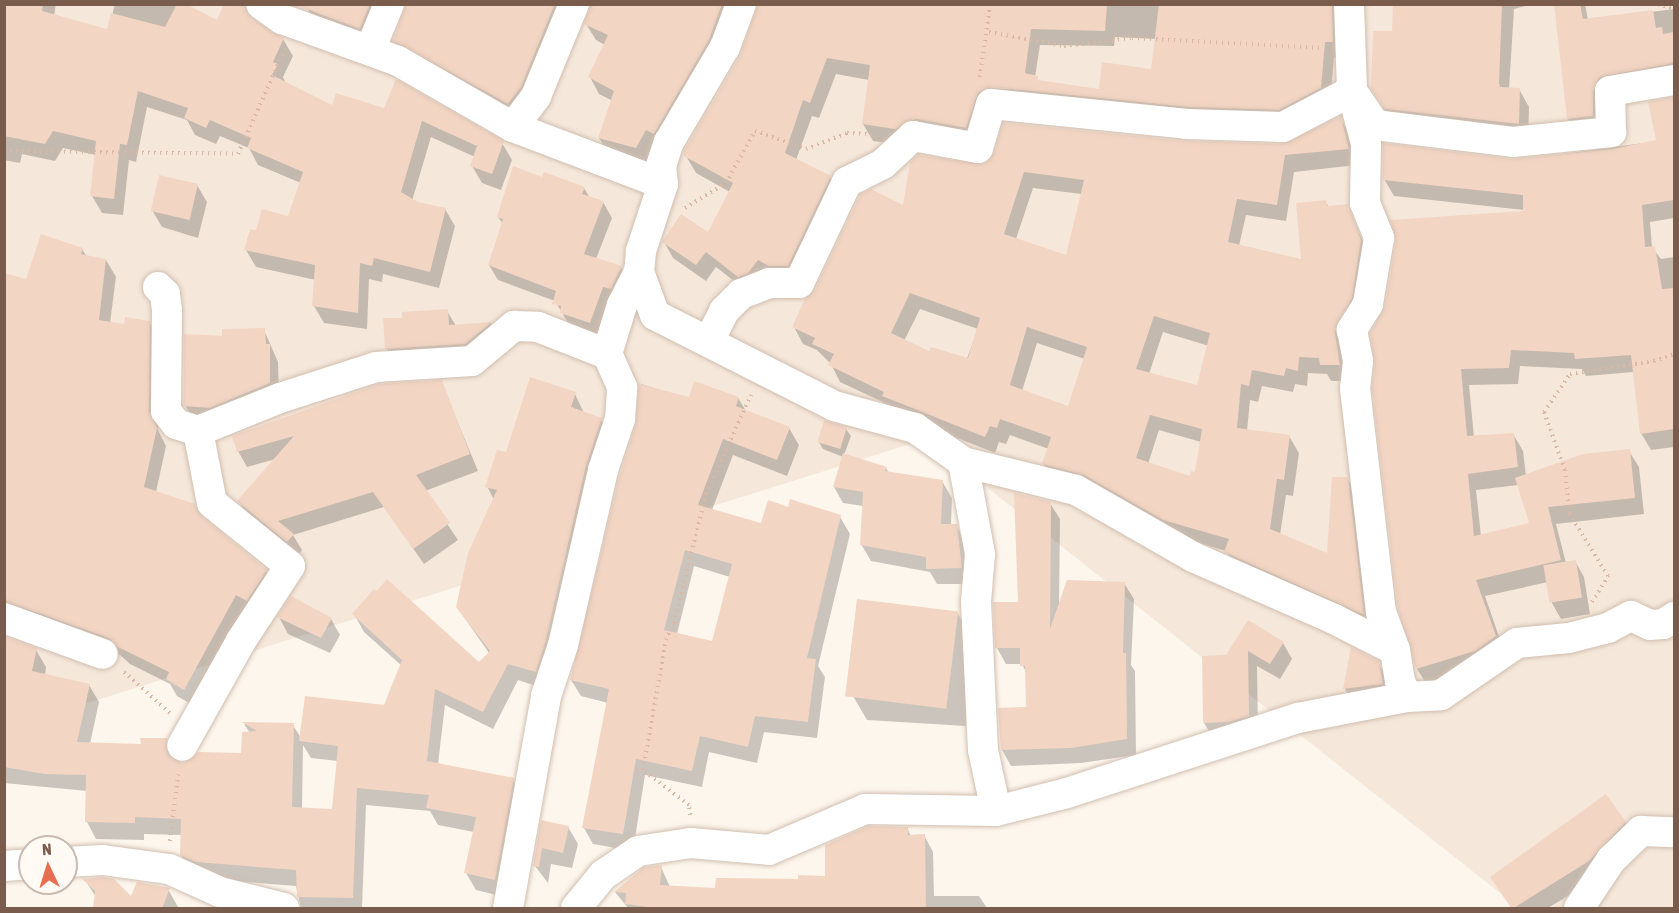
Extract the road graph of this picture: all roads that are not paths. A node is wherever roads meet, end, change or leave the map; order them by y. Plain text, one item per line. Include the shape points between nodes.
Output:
1 (261, 4) edge
2 (389, 4) edge
3 (574, 4) edge
4 (741, 4) edge
5 (1349, 4) edge
6 (370, 50) junction
7 (1674, 80) edge
8 (1352, 91) junction
9 (513, 127) junction
10 (663, 184) junction
11 (639, 272) junction
12 (158, 287) dead end
13 (709, 341) junction
14 (607, 354) junction
15 (198, 431) junction
16 (963, 462) junction
17 (1674, 596) edge
18 (1674, 609) edge
19 (1674, 617) edge
20 (4, 618) edge
21 (1395, 650) junction
22 (103, 654) road end
23 (1407, 697) junction
24 (183, 746) road end
25 (996, 811) junction
26 (1674, 832) edge
27 (78, 861) edge
28 (284, 909) edge
29 (508, 909) edge
30 (576, 909) edge
31 (1579, 909) edge

1 - 6 street via 297,23
2 - 6 street
3 - 9 street via 536,96
4 - 10 street via 725,47 669,142 661,166
5 - 8 street
6 - 9 street via 398,61
7 - 8 street via 1610,91 1611,132 1513,142 1375,124
8 - 13 street via 1283,127 1187,124 991,104 978,148 913,136 883,164 847,182 799,283 769,283 741,294 724,311
8 - 21 street via 1366,144 1365,203 1380,238 1368,304 1352,330 1358,361 1355,388 1381,612
9 - 10 street
10 - 11 street via 641,251
11 - 13 street via 656,315
11 - 14 street via 622,304
12 - 15 street via 165,294 167,311 166,411 176,423
13 - 16 street via 834,406 915,428
14 - 15 street via 538,327 514,326 472,361 376,367 280,398
14 - 29 street via 622,387 620,419 603,470 563,645 546,696
15 - 24 street via 212,503 290,566 241,640
16 - 21 street via 1076,490 1193,557
16 - 25 street via 980,554 976,602 982,727
17 - 18 street
19 - 23 street via 1663,624 1650,625 1631,616 1608,628 1569,638 1517,643 1441,695
20 - 22 street
21 - 23 street
23 - 25 street via 1298,718 1067,794
25 - 30 street via 865,809 769,850 692,843 638,851 603,875
26 - 31 street via 1641,831 1611,860
27 - 28 street via 103,860 169,868 220,892

